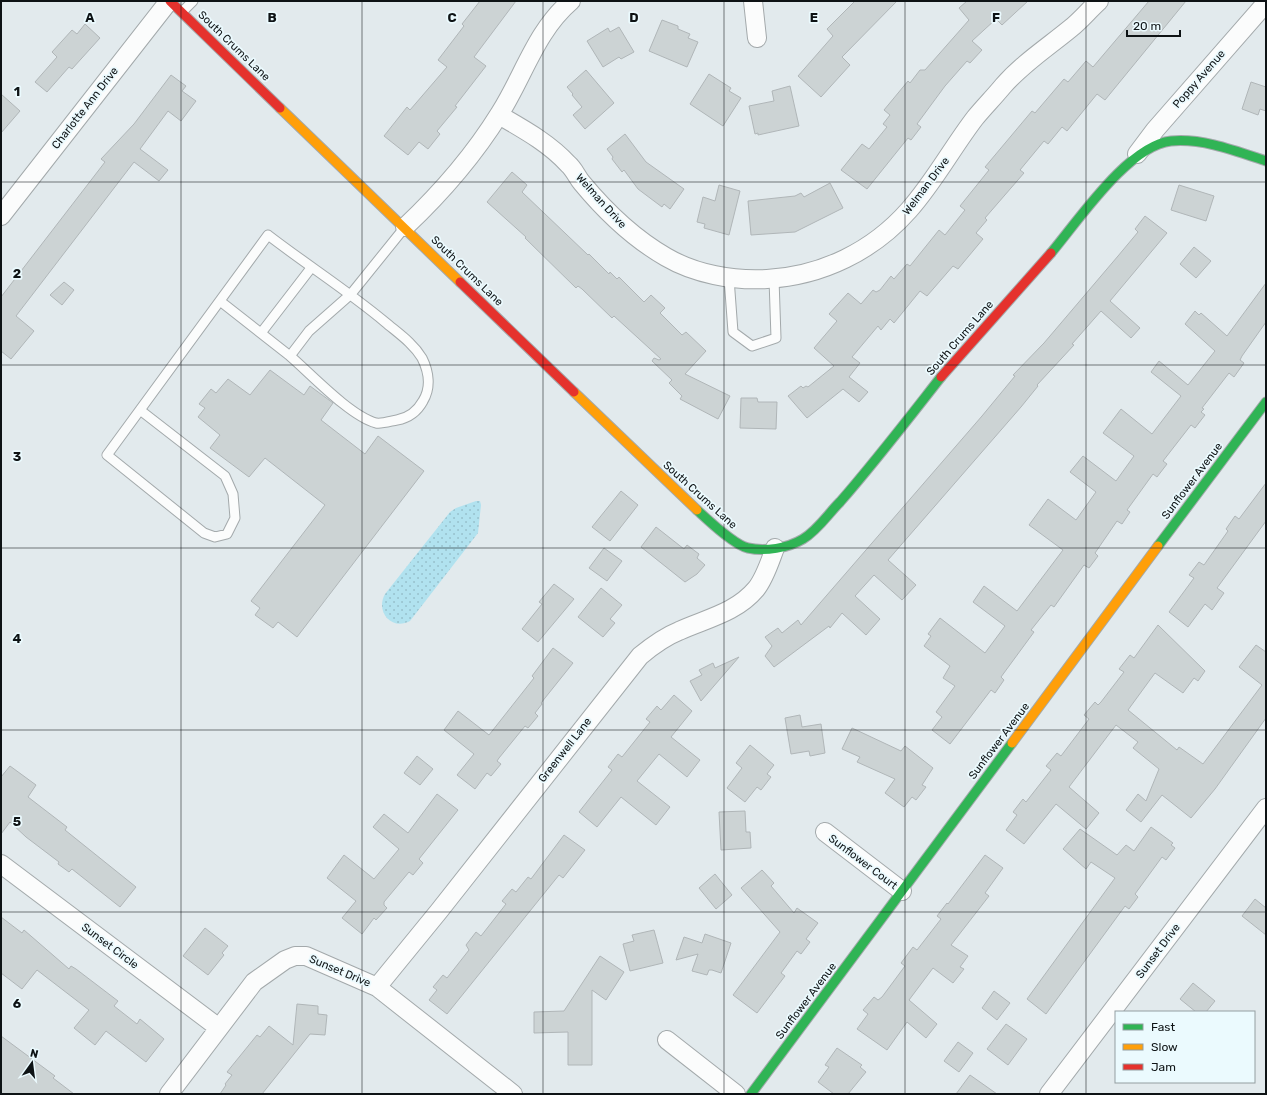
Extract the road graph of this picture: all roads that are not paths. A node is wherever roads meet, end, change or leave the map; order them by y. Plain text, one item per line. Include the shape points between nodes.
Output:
1 (193, 1) edge
2 (571, 1) edge
3 (752, 1) edge
4 (1098, 1) edge
5 (1266, 3) edge
6 (174, 5) edge
7 (757, 38) dead end
8 (499, 115) junction
9 (1135, 157) junction
10 (1266, 161) edge
11 (1, 216) edge
12 (404, 227) junction
13 (311, 268) junction
14 (729, 278) junction
15 (774, 279) junction
16 (351, 294) junction
17 (220, 301) junction
18 (261, 332) junction
19 (290, 356) junction
20 (1266, 402) edge
21 (140, 410) junction
22 (775, 548) junction
23 (1266, 808) edge
24 (825, 832) dead end
25 (1, 864) edge
26 (902, 891) junction
27 (377, 986) junction
28 (218, 1028) junction
29 (667, 1040) dead end
30 (169, 1094) edge
31 (513, 1094) edge
32 (736, 1094) edge
33 (751, 1094) edge
34 (1049, 1094) edge

1 - 6 lane
2 - 8 street via 553,17 539,37
3 - 7 street
4 - 15 street, Welman Drive via 1071,28 1039,52 1006,83 976,118 910,209 888,231 868,247 840,262 810,273
5 - 9 street, Poppy Avenue via 1155,130
6 - 11 street, Charlotte Ann Drive
6 - 12 street, South Crums Lane
8 - 12 street via 429,204
8 - 14 street, Welman Drive via 554,150 618,222 642,243 695,270
9 - 10 street, South Crums Lane via 1158,144 1187,141
9 - 22 street, South Crums Lane via 1122,168 1048,257 954,361 882,453 817,527 803,539
12 - 16 lane
12 - 22 street, South Crums Lane via 705,518 746,548
13 - 16 lane
13 - 17 lane via 268,236
13 - 18 lane
14 - 15 street, Welman Drive
14 - 15 lane via 733,332 752,346 776,338
16 - 19 lane via 309,331
16 - 19 lane via 410,342 421,358 427,371 428,386 418,409 405,419 377,423 362,417
17 - 18 lane
17 - 21 lane
18 - 19 lane
20 - 26 street, Sunflower Avenue
21 - 21 lane via 225,476 233,494 235,518 227,534 216,538 204,533 107,455
22 - 27 street, Greenwell Lane via 760,583 737,605 655,643 640,656
23 - 34 street, Sunset Drive
24 - 26 street, Sunflower Court
25 - 28 street, Sunset Circle
26 - 33 street, Sunflower Avenue
27 - 28 street, Sunset Drive via 316,959 295,956 254,982
27 - 31 street, Sunset Drive
28 - 30 street, Sunset Drive
29 - 32 street

